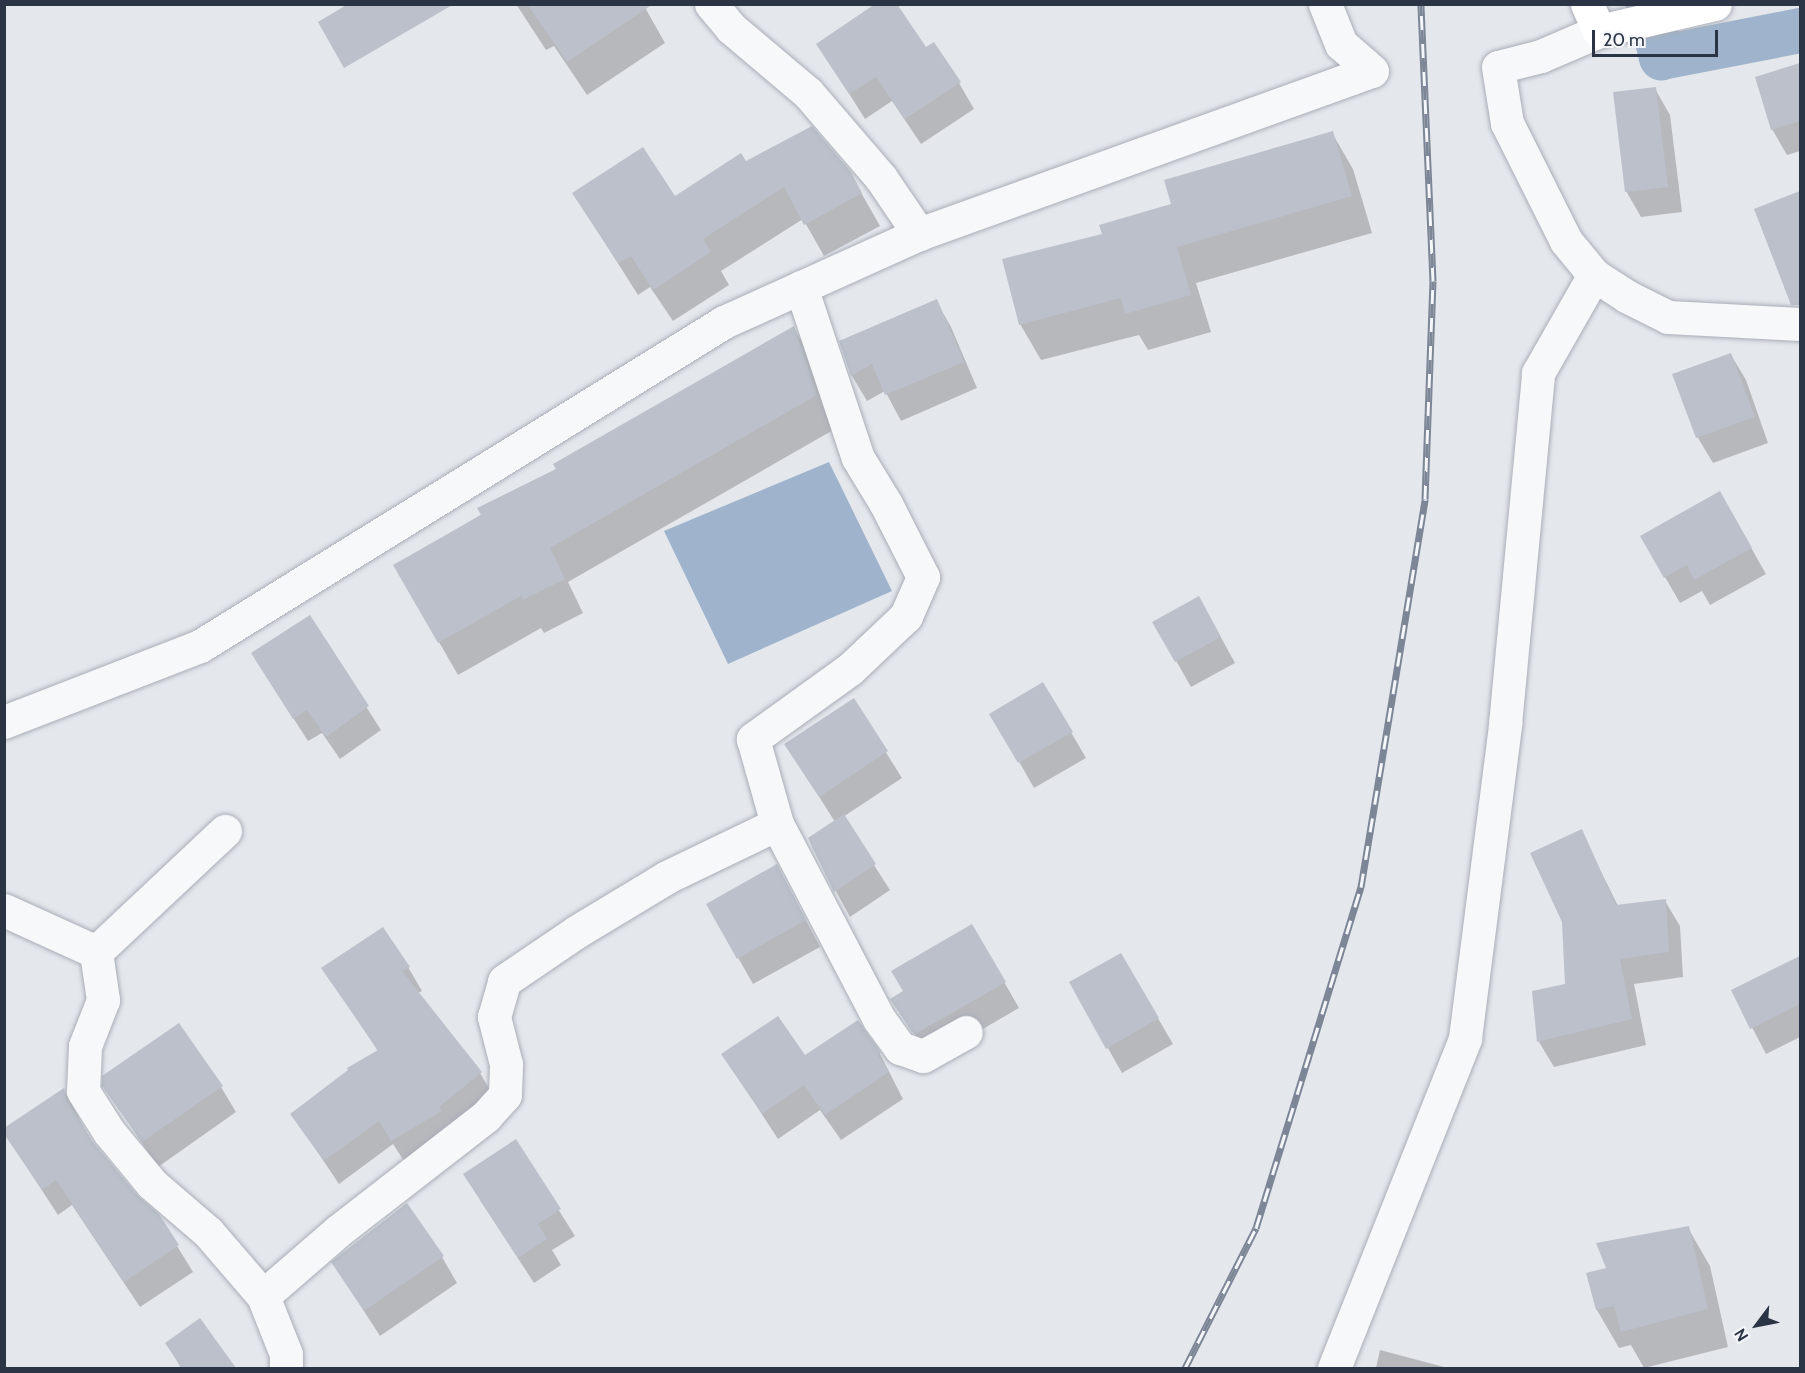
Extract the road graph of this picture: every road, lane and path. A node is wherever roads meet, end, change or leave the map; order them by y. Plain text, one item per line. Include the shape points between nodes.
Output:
1 (711, 4) edge
2 (1325, 4) edge
3 (1708, 6) edge
4 (1593, 18) edge
5 (919, 234) junction
6 (1594, 274) junction
7 (801, 287) junction
8 (1800, 324) edge
9 (4, 722) edge
10 (777, 824) junction
11 (225, 831) dead end
12 (4, 910) edge
13 (96, 952) junction
14 (966, 1032) dead end
15 (263, 1296) junction
16 (286, 1368) edge
17 (1334, 1368) edge

1 - 5 street via 731,28 808,93 881,178
2 - 5 street via 1341,44 1372,71
3 - 4 main road
4 - 6 street via 1541,56 1498,67 1507,123 1566,241
5 - 7 street
6 - 8 street via 1668,317
6 - 17 street via 1538,373 1505,724 1465,1038
7 - 9 street via 724,322 200,646
7 - 10 street via 858,458 923,577 906,616 850,669 753,739
10 - 14 street via 879,1019 900,1048 923,1056
10 - 15 street via 668,877 504,981 494,1017 506,1064 505,1095 486,1116 338,1231
11 - 13 street
12 - 13 street
13 - 15 street via 104,1000 85,1046 83,1091 109,1132 152,1184 208,1232
15 - 16 street via 286,1354

